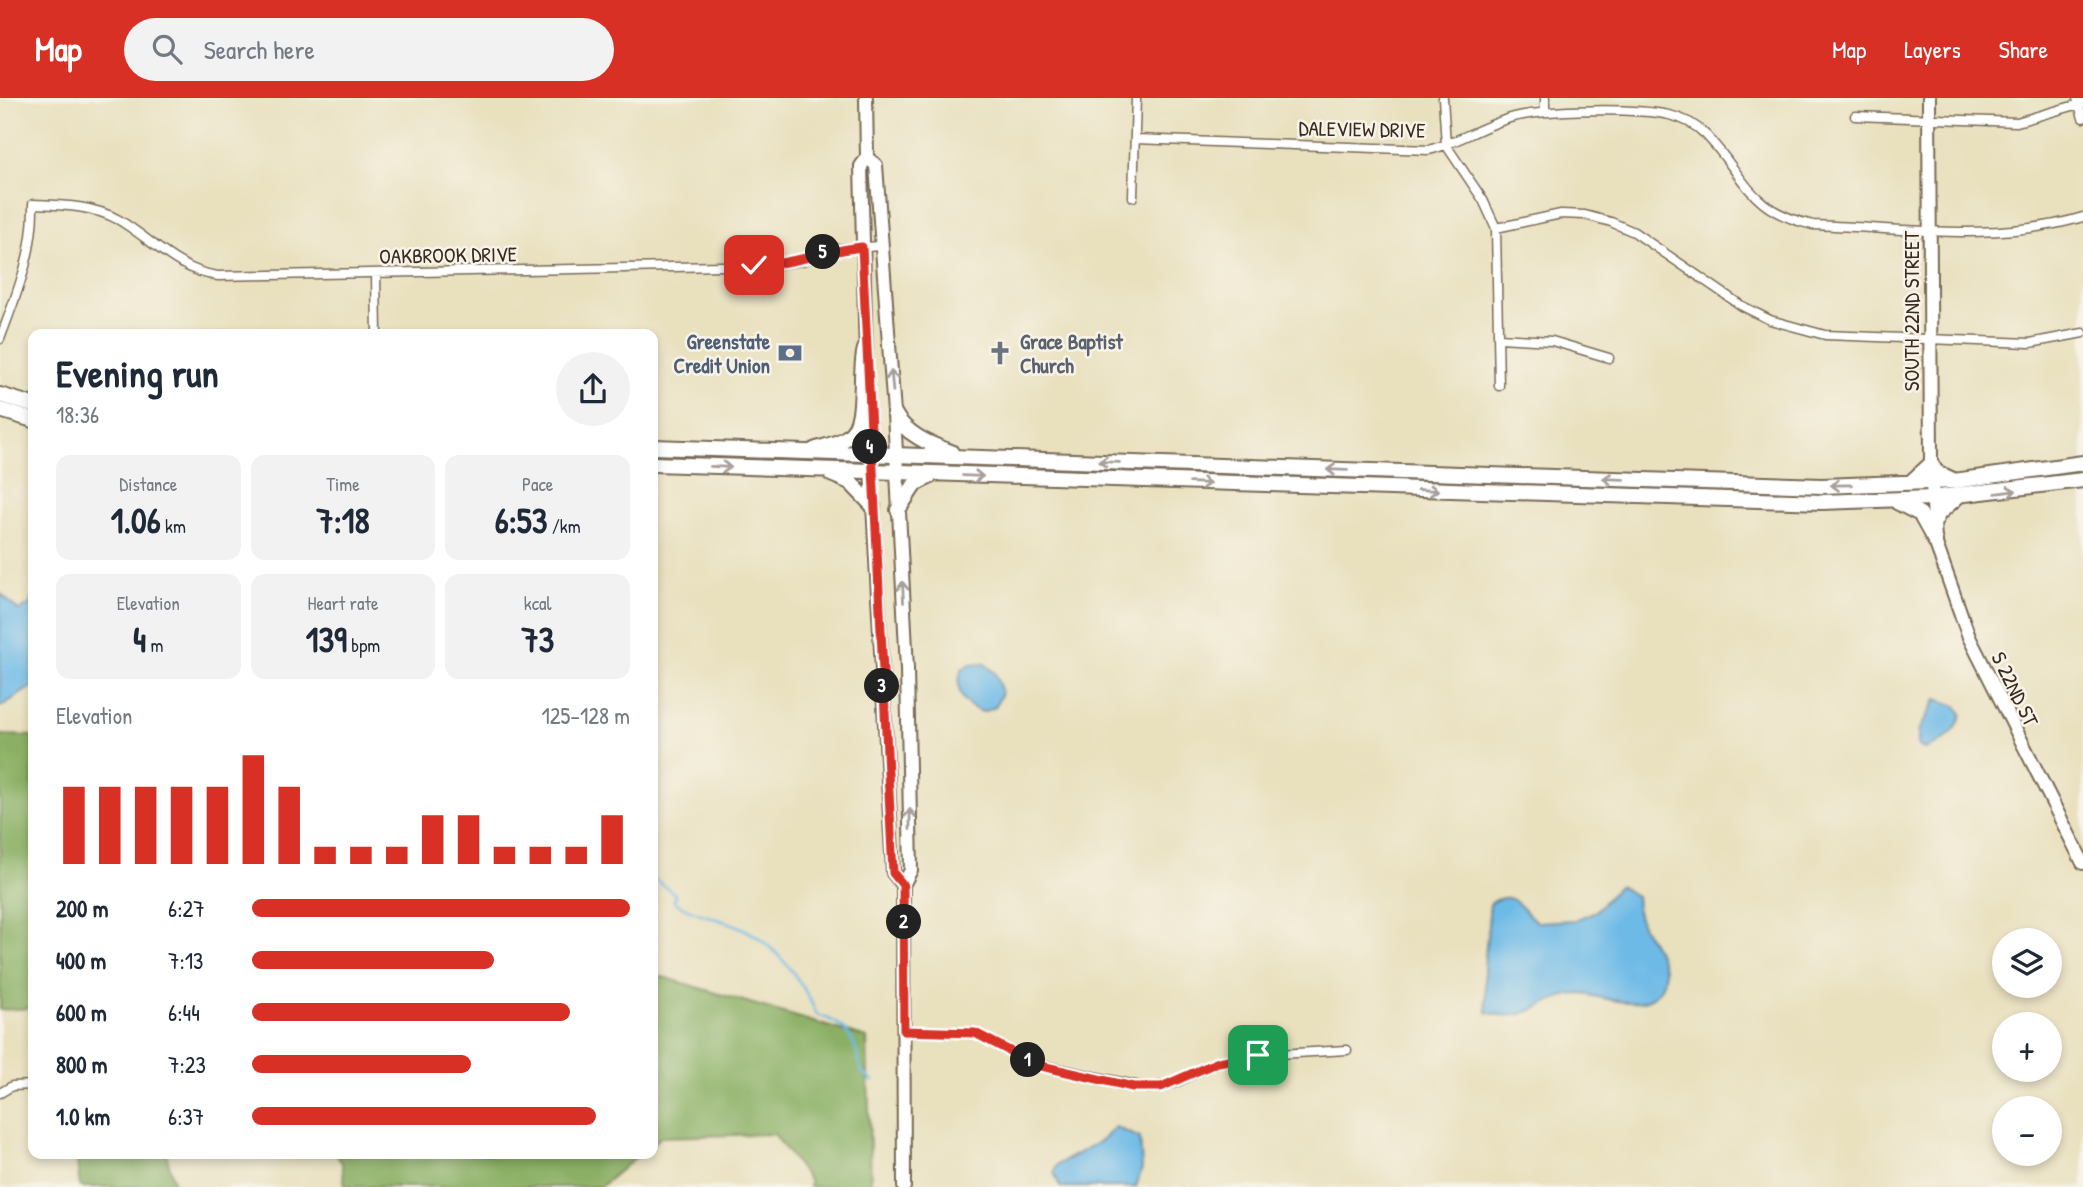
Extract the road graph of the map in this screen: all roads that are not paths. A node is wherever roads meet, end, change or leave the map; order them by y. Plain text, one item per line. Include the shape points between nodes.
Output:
1 (866, 98) edge
2 (1136, 98) edge
3 (1443, 98) edge
4 (1545, 98) edge
5 (1929, 98) edge
6 (2079, 102) edge
7 (1545, 112) junction
8 (1855, 116) dead end
9 (1929, 118) junction
10 (2083, 118) edge
11 (1135, 139) junction
12 (1446, 145) junction
13 (867, 158) junction
14 (1133, 197) dead end
15 (2083, 217) edge
16 (1496, 228) junction
17 (1930, 229) junction
18 (881, 246) junction
19 (862, 247) junction
20 (376, 274) junction
21 (377, 329) edge
22 (2083, 333) edge
23 (1499, 338) junction
24 (0, 339) edge
25 (1929, 341) junction
26 (865, 349) junction
27 (1609, 358) dead end
28 (1499, 386) dead end
29 (0, 395) edge
30 (28, 403) edge
31 (0, 410) edge
32 (894, 413) junction
33 (28, 418) edge
34 (658, 447) edge
35 (804, 453) junction
36 (870, 455) junction
37 (896, 455) junction
38 (962, 457) junction
39 (2083, 463) edge
40 (658, 464) edge
41 (1931, 464) junction
42 (823, 471) junction
43 (872, 472) junction
44 (896, 473) junction
45 (936, 475) junction
46 (1954, 481) junction
47 (2083, 481) edge
48 (1931, 482) junction
49 (1909, 483) junction
50 (1958, 496) junction
51 (1931, 498) junction
52 (1889, 500) junction
53 (873, 506) junction
54 (898, 510) junction
55 (1933, 524) junction
56 (1935, 541) junction
57 (2083, 863) edge
58 (903, 885) junction
59 (904, 1031) junction
60 (1347, 1050) dead end
61 (28, 1085) edge
62 (0, 1093) edge
63 (904, 1187) edge

1 - 13 main road
2 - 11 street
3 - 12 street
4 - 7 street
5 - 9 main road, SOUTH 22ND STREET
6 - 9 street via 2017,122
6 - 10 street
7 - 12 street, DALEVIEW DRIVE via 1496,122
7 - 17 street, DALEVIEW DRIVE via 1670,115 1707,135 1751,194 1777,213 1813,225
8 - 9 street
9 - 17 main road, SOUTH 22ND STREET
11 - 12 street, DALEVIEW DRIVE via 1429,150
11 - 14 street
12 - 16 street
13 - 18 main road via 876,165
13 - 19 main road via 860,166
15 - 17 street, DALEVIEW DRIVE via 2027,230
16 - 23 street
16 - 25 street via 1561,214 1585,215 1634,232 1770,320 1825,335
17 - 25 main road, SOUTH 22ND STREET
18 - 19 street, OAKBROOK DRIVE
32 -> 18 main road
19 - 20 street, OAKBROOK DRIVE via 774,265
19 - 26 main road
20 - 21 street
20 - 24 street, OAKBROOK DRIVE via 205,275 117,218 68,205 33,204 28,263
22 - 25 street via 2030,343
23 - 27 street via 1552,341
23 - 28 street
25 - 41 main road, SOUTH 22ND STREET
26 - 35 highway via 858,424 850,435
26 - 36 main road
29 - 30 highway
31 - 33 highway
32 - 37 main road
32 - 38 highway via 900,424 922,439
34 - 35 highway
35 - 36 highway
36 - 37 highway
36 - 43 main road
37 - 38 highway
37 - 44 main road
49 -> 38 highway via 1747,484
39 - 46 highway
40 -> 42 highway
41 - 46 highway
41 - 48 main road, SOUTH 22ND STREET
41 - 49 highway
42 - 43 highway
42 - 53 highway via 850,482
43 - 44 highway
43 - 53 main road
44 - 45 highway
44 - 54 main road
45 -> 52 highway via 1761,501
45 - 54 highway via 920,480
46 - 48 highway
50 -> 47 highway
48 - 49 highway
48 - 51 main road, SOUTH 22ND STREET
50 - 51 highway
50 - 55 highway
51 - 52 highway
51 - 55 main road, SOUTH 22ND STREET
52 - 56 highway via 1920,514
53 - 58 main road via 893,873
58 -> 54 main road via 911,870 910,769
55 - 56 main road, S 22ND ST
56 - 57 main road, S 22ND ST via 1968,636
58 - 59 main road
59 - 60 street via 975,1033 1037,1065 1149,1088 1175,1083 1231,1058
59 - 63 main road
61 - 62 street via 12,1086

